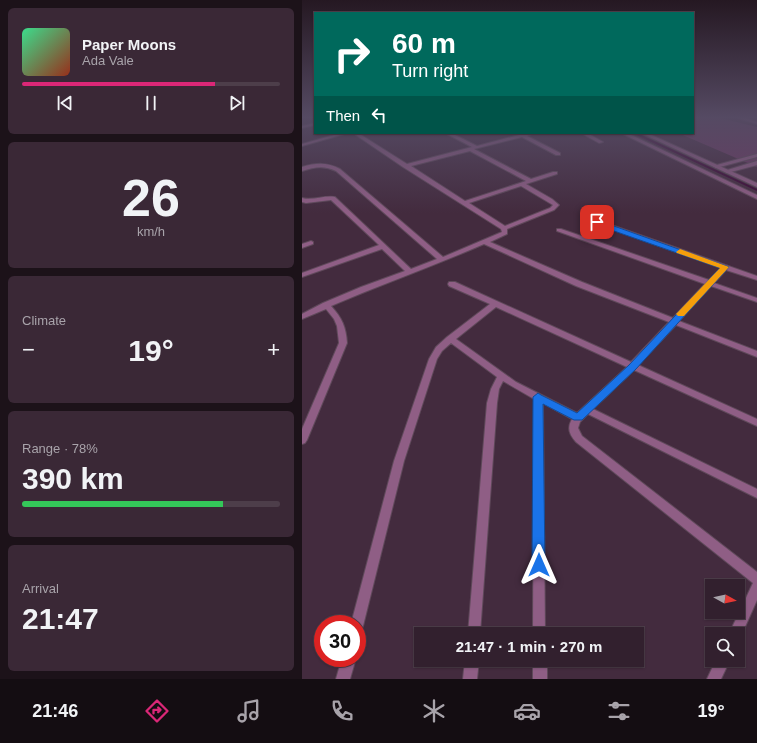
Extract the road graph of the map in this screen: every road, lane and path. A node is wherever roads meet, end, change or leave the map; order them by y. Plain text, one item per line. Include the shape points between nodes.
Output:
1 (380, 150) edge
2 (467, 150) edge
3 (471, 150) edge
4 (550, 150) edge
5 (658, 150) edge
6 (680, 150) edge
7 (558, 154) dead end
8 (757, 155) edge
9 (757, 163) edge
10 (405, 166) junction
11 (721, 168) junction
12 (302, 169) edge
13 (555, 173) dead end
14 (530, 181) junction
15 (521, 184) junction
16 (757, 185) edge
17 (757, 196) edge
18 (302, 200) edge
19 (465, 203) junction
20 (583, 217) dead end
21 (504, 228) junction
22 (559, 230) dead end
23 (485, 242) junction
24 (311, 243) dead end
25 (302, 246) edge
26 (383, 246) junction
27 (442, 260) junction
28 (725, 267) junction
29 (410, 272) junction
30 (302, 275) edge
31 (757, 278) edge
32 (452, 284) dead end
33 (710, 284) junction
34 (757, 300) edge
35 (495, 304) junction
36 (326, 305) junction
37 (302, 316) edge
38 (674, 321) junction
39 (450, 339) junction
40 (757, 354) edge
41 (632, 367) junction
42 (501, 376) junction
43 (538, 397) junction
44 (588, 410) junction
45 (578, 418) junction
46 (757, 423) edge
47 (302, 440) edge
48 (757, 494) edge
49 (757, 579) edge
50 (757, 587) edge
51 (360, 615) edge
52 (475, 627) edge
53 (540, 627) edge
54 (738, 627) edge
55 (346, 667) edge
56 (471, 667) edge
57 (540, 667) edge
58 (720, 667) edge
59 (343, 679) edge
60 (470, 679) edge
61 (540, 679) edge
62 (714, 679) edge

1 - 10 street
2 - 10 street
3 - 14 street
4 - 7 street
5 - 17 street
6 - 11 street
8 - 11 street
9 - 11 street
10 - 19 street
11 - 16 street
12 - 27 street via 322,164 332,166
13 - 14 street
14 - 15 street
15 - 19 street
15 - 21 street via 556,205 552,209
18 - 26 street via 333,198
19 - 21 street
20 - 28 street
21 - 23 street via 505,233
22 - 33 street
23 - 27 street
23 - 38 street via 572,281
24 - 25 street
26 - 29 street
26 - 30 street
27 - 29 street
28 - 31 street
28 - 33 street
29 - 36 street
32 - 35 street
33 - 34 street
33 - 38 street
35 - 39 street
35 - 41 street
36 - 37 street
36 - 47 street via 340,319 343,343
38 - 40 street
38 - 41 street
39 - 42 street
39 - 51 street via 439,349 428,372 399,461
41 - 44 street
41 - 46 street
42 - 43 street
42 - 52 street via 492,404
43 - 45 street
43 - 53 street
44 - 45 street
44 - 48 street
45 - 49 street via 573,428 579,439
50 - 54 street
55 - 59 street
56 - 60 street
57 - 61 street
58 - 62 street

